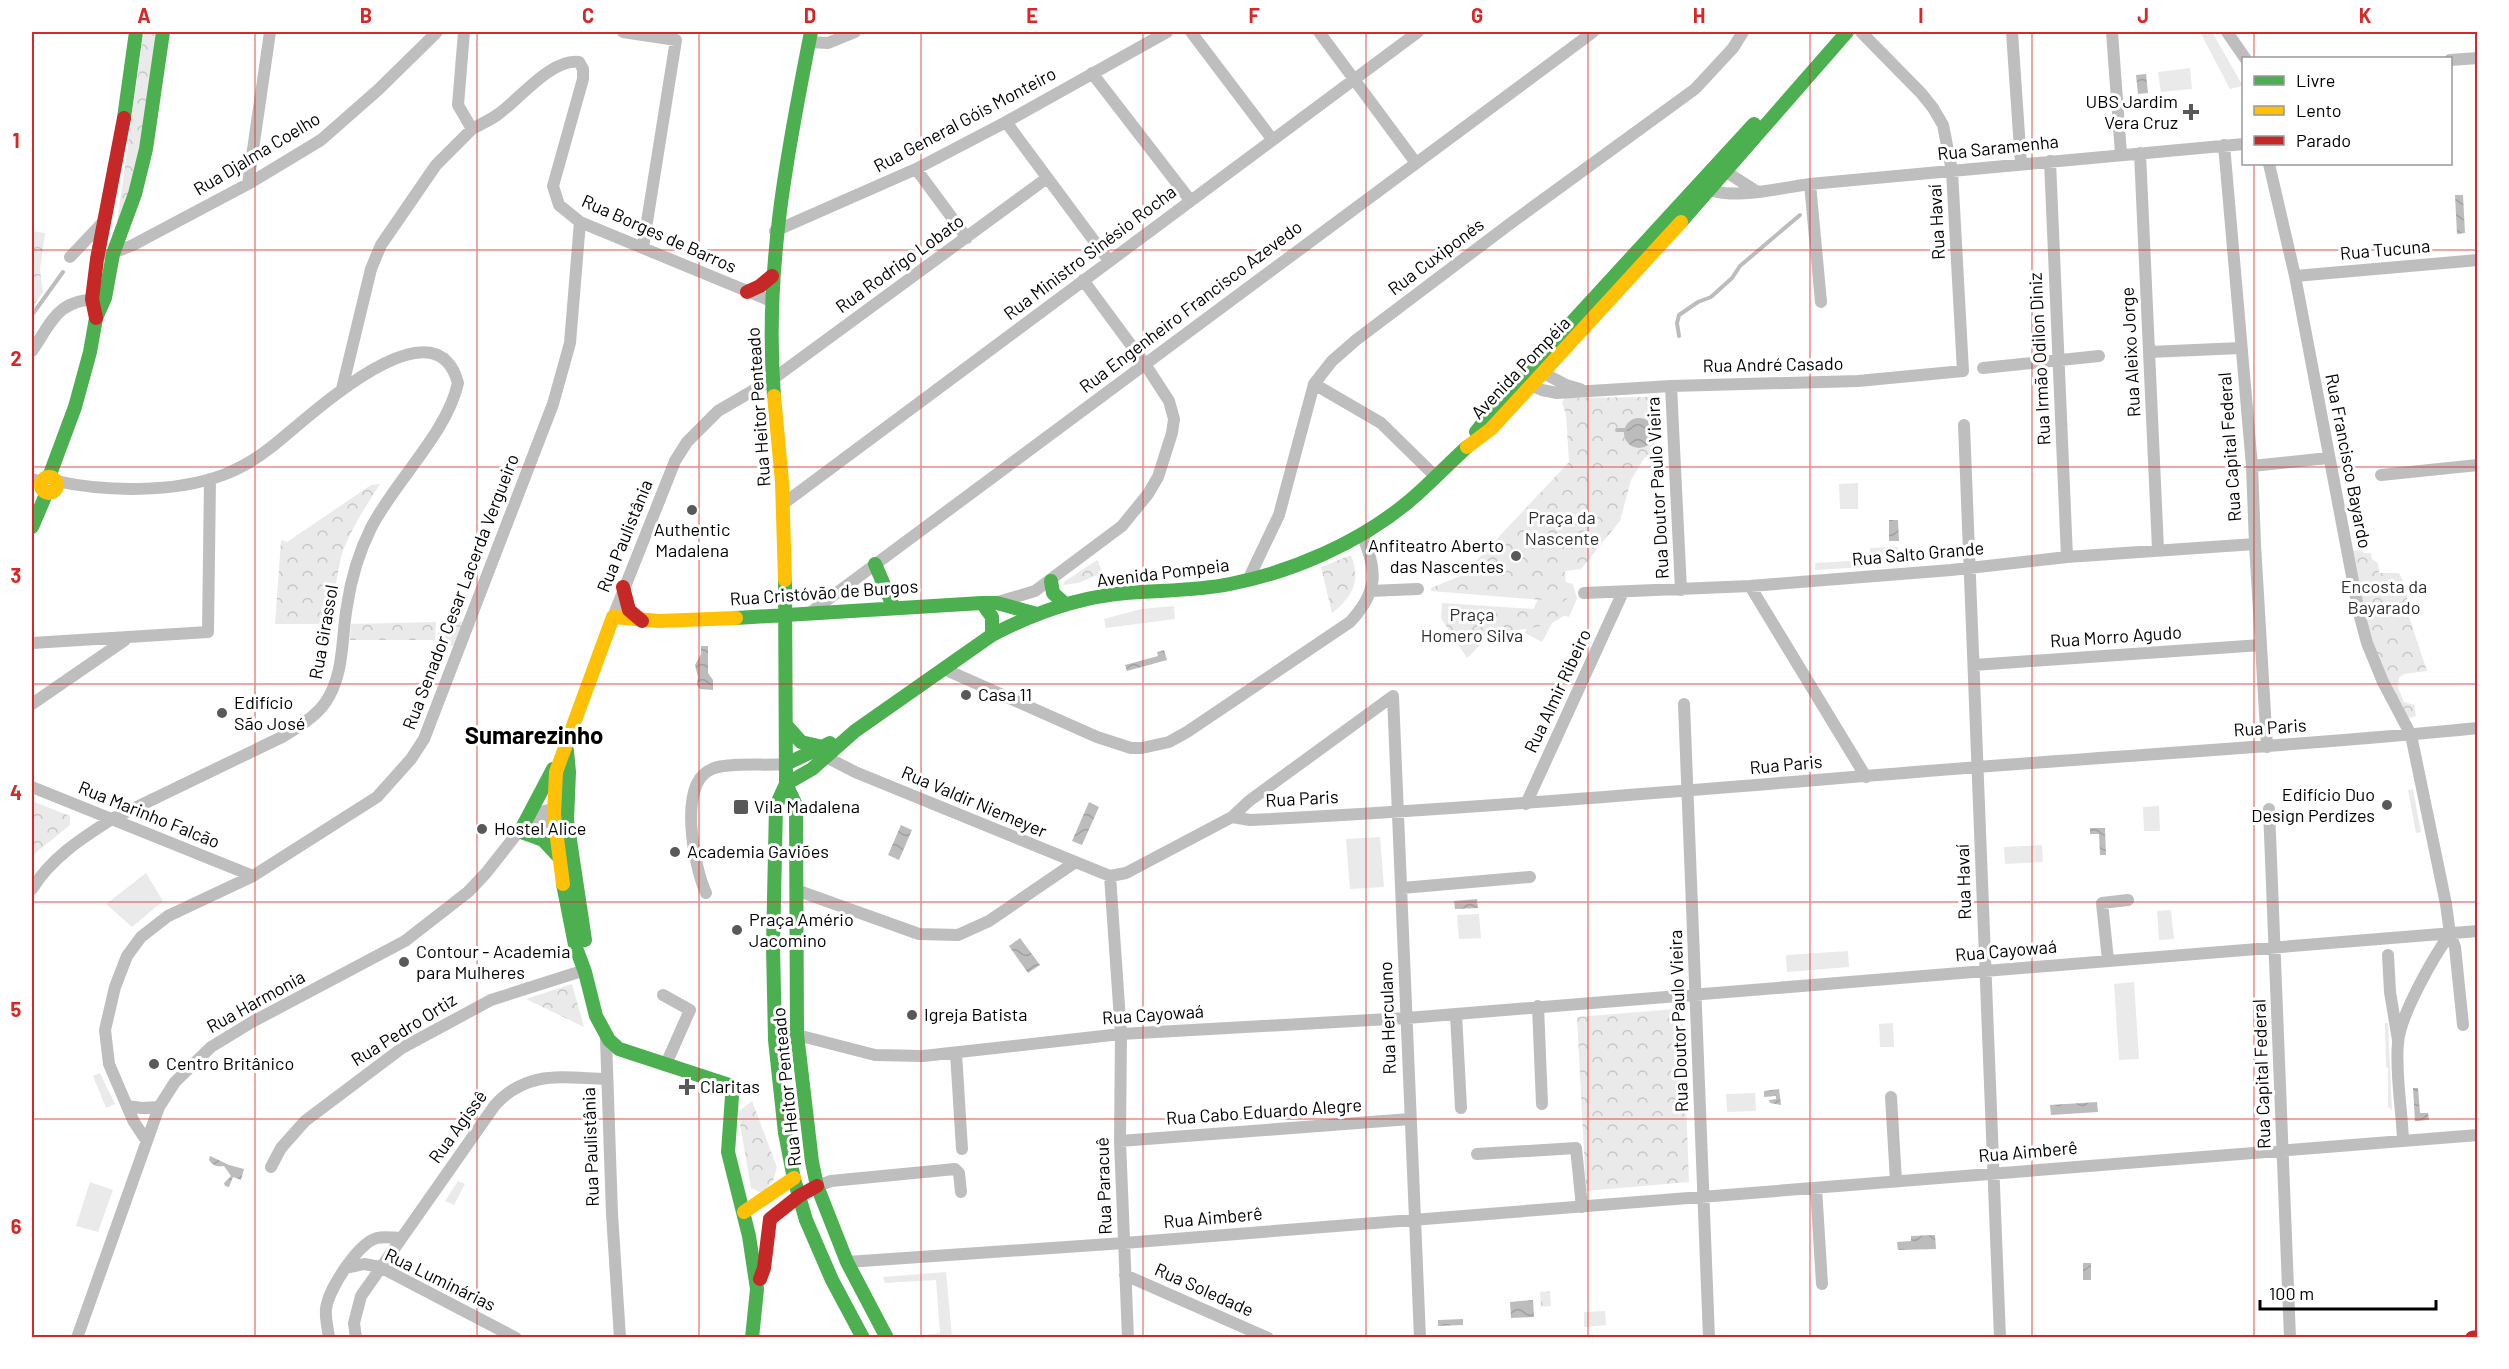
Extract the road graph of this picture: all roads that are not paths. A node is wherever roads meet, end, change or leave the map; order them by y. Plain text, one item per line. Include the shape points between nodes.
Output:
1 (136, 32) edge
2 (163, 32) edge
3 (270, 32) edge
4 (437, 32) edge
5 (464, 32) edge
6 (622, 32) edge
7 (855, 32) edge
8 (1167, 32) edge
9 (1191, 32) edge
10 (1319, 32) edge
11 (1418, 32) edge
12 (1593, 32) edge
13 (1743, 32) edge
14 (1847, 32) edge
15 (1861, 32) edge
16 (2012, 32) edge
17 (2112, 32) edge
18 (2227, 32) edge
19 (810, 37) edge
20 (2244, 57) edge
21 (2478, 58) edge
22 (2452, 60) edge
23 (1092, 73) junction
24 (1353, 79) junction
25 (1006, 122) junction
26 (472, 129) junction
27 (1272, 139) junction
28 (2242, 144) edge
29 (2224, 145) junction
30 (2140, 153) junction
31 (2121, 154) junction
32 (2050, 161) junction
33 (1416, 163) junction
34 (2021, 164) junction
35 (2269, 165) edge
36 (916, 169) junction
37 (1721, 169) junction
38 (1952, 171) junction
39 (1047, 178) junction
40 (248, 184) junction
41 (1810, 184) junction
42 (1705, 187) junction
43 (1757, 191) junction
44 (1191, 200) junction
45 (105, 219) junction
46 (580, 222) junction
47 (775, 231) junction
48 (120, 232) junction
49 (967, 238) junction
50 (138, 243) junction
51 (643, 247) junction
52 (113, 254) junction
53 (70, 257) dead end
54 (98, 259) junction
55 (2478, 260) edge
56 (1109, 261) junction
57 (772, 276) junction
58 (2295, 276) junction
59 (1083, 280) junction
60 (747, 292) junction
61 (98, 299) junction
62 (771, 301) junction
63 (1821, 302) dead end
64 (2241, 348) junction
65 (32, 351) edge
66 (2149, 352) junction
67 (2099, 356) dead end
68 (2059, 359) junction
69 (1145, 364) junction
70 (1983, 368) dead end
71 (1537, 370) junction
72 (1963, 371) joint
73 (772, 379) junction
74 (1525, 383) junction
75 (1314, 384) junction
76 (1671, 386) junction
77 (342, 389) junction
78 (1584, 390) junction
79 (1964, 425) dead end
80 (1470, 443) joint
81 (2328, 458) junction
82 (2478, 465) edge
83 (2252, 466) junction
84 (2381, 475) dead end
85 (1436, 477) junction
86 (210, 479) junction
87 (46, 484) edge
88 (783, 504) junction
89 (32, 527) edge
90 (1362, 535) junction
91 (2254, 544) junction
92 (2158, 549) junction
93 (2067, 556) junction
94 (875, 564) junction
95 (1969, 568) junction
96 (1248, 580) junction
97 (1051, 581) junction
98 (1750, 586) junction
99 (623, 587) junction
100 (1418, 589) dead end
101 (1681, 590) junction
102 (1370, 591) junction
103 (1623, 592) junction
104 (1584, 593) dead end
105 (982, 603) junction
106 (997, 603) junction
107 (1065, 604) junction
108 (893, 606) junction
109 (811, 612) junction
110 (1037, 614) junction
111 (787, 615) junction
112 (613, 617) junction
113 (643, 622) junction
114 (992, 635) junction
115 (126, 639) junction
116 (603, 641) junction
117 (32, 643) edge
118 (2261, 645) junction
119 (1974, 665) junction
120 (944, 669) junction
121 (32, 704) edge
122 (1684, 704) dead end
123 (786, 725) junction
124 (2478, 728) edge
125 (2411, 735) junction
126 (566, 747) junction
127 (2267, 747) junction
128 (824, 752) junction
129 (786, 764) junction
130 (1977, 767) junction
131 (1866, 777) junction
132 (786, 784) junction
133 (32, 787) edge
134 (1688, 791) junction
135 (1526, 804) junction
136 (2269, 809) dead end
137 (1399, 812) junction
138 (560, 814) junction
139 (1232, 817) junction
140 (112, 819) junction
141 (521, 832) junction
142 (558, 856) junction
143 (1074, 863) junction
144 (253, 876) junction
145 (1110, 876) junction
146 (1530, 877) dead end
147 (1402, 888) junction
148 (32, 889) edge
149 (796, 890) junction
150 (706, 893) dead end
151 (2128, 900) dead end
152 (2478, 931) edge
153 (2450, 934) junction
154 (2274, 947) junction
155 (2388, 955) dead end
156 (2108, 960) junction
157 (584, 964) junction
158 (1986, 970) junction
159 (1696, 994) junction
160 (663, 995) dead end
161 (1538, 1006) junction
162 (1456, 1014) junction
163 (1407, 1018) junction
164 (2463, 1025) dead end
165 (774, 1029) junction
166 (797, 1034) junction
167 (1121, 1034) junction
168 (606, 1039) junction
169 (2398, 1041) junction
170 (956, 1053) junction
171 (666, 1064) junction
172 (607, 1079) junction
173 (1891, 1097) dead end
174 (1542, 1104) dead end
175 (127, 1106) junction
176 (159, 1107) junction
177 (1461, 1108) dead end
178 (1410, 1119) junction
179 (2478, 1135) edge
180 (147, 1140) junction
181 (2403, 1140) junction
182 (1120, 1141) junction
183 (962, 1149) dead end
184 (2283, 1150) junction
185 (1477, 1154) dead end
186 (272, 1167) dead end
187 (1993, 1172) junction
188 (794, 1179) junction
189 (1896, 1181) junction
190 (817, 1186) junction
191 (1816, 1188) junction
192 (961, 1192) dead end
193 (799, 1196) junction
194 (1704, 1197) junction
195 (1582, 1207) junction
196 (744, 1212) junction
197 (1414, 1220) junction
198 (401, 1238) junction
199 (1124, 1243) junction
200 (847, 1262) junction
201 (380, 1267) junction
202 (346, 1268) junction
203 (1125, 1275) junction
204 (1822, 1284) dead end
205 (757, 1288) junction
206 (2478, 1337) edge
207 (77, 1338) edge
208 (329, 1338) edge
209 (356, 1338) edge
210 (516, 1338) edge
211 (620, 1338) edge
212 (752, 1338) edge
213 (863, 1338) edge
214 (887, 1338) edge
215 (1128, 1338) edge
216 (1268, 1338) edge
217 (1420, 1338) edge
218 (1710, 1338) edge
219 (2000, 1338) edge
220 (2290, 1338) edge
221 (2472, 1338) edge

1 - 45 main road
2 - 48 main road via 146,149
3 - 40 street
4 - 40 street, Rua Djalma Coelho via 321,140
5 - 26 street via 458,105
6 - 51 street via 676,40
7 - 19 street via 828,43
8 - 23 street, Rua General Góis Monteiro
9 - 27 street
10 - 24 street
11 - 24 street, Rua Ministro Sinésio Rocha
12 - 33 street, Rua Engenheiro Francisco Azevedo
13 - 75 street, Rua Cuxiponés via 1695,88 1356,340
14 - 37 main road, Avenida Pompéia
15 - 38 street, Rua Havaí via 1933,108 1943,125
16 - 34 street
17 - 31 street
18 - 20 street
19 - 47 main road, Rua Heitor Penteado
21 - 22 street
23 - 25 street, Rua General Góis Monteiro
23 - 44 street
24 - 27 street, Rua Ministro Sinésio Rocha
24 - 33 street
25 - 36 street, Rua General Góis Monteiro
25 - 39 street
26 - 46 street, Rua Borges de Barros via 497,115 543,76 561,65 579,62 584,79 553,186 559,205
26 - 77 street via 436,165 381,246 371,269
27 - 44 street, Rua Ministro Sinésio Rocha
28 - 29 street, Rua Saramenha
29 - 30 street, Rua Saramenha
29 - 64 street, Rua Capital Federal
30 - 31 street, Rua Saramenha
30 - 66 street, Rua Aleixo Jorge
31 - 32 street, Rua Saramenha
32 - 34 street, Rua Saramenha
32 - 68 street, Rua Irmão Odilon Diniz
33 - 69 street, Rua Engenheiro Francisco Azevedo
34 - 38 street, Rua Saramenha
35 - 58 street, Rua Francisco Bayardo
36 - 47 street, Rua General Góis Monteiro
36 - 49 street
37 - 42 main road, Avenida Pompéia
37 - 43 street
38 - 41 street, Rua Saramenha
38 - 72 street, Rua Havaí
39 - 49 street, Rua Rodrigo Lobato
39 - 56 street
40 - 50 street, Rua Djalma Coelho
41 - 43 street, Rua Saramenha
41 - 63 street
42 - 43 street, Rua Saramenha via 1729,193
42 - 71 main road, Avenida Pompéia
44 - 56 street, Rua Ministro Sinésio Rocha
45 - 48 main road
45 - 53 street
45 - 54 main road
46 - 51 street, Rua Borges de Barros
46 - 144 street, Rua Senador Cesar Lacerda Vergueiro via 570,342 553,404 424,739 377,797
47 - 57 main road, Rua Heitor Penteado
48 - 50 street
48 - 52 main road
49 - 73 street, Rua Rodrigo Lobato
50 - 52 street, Rua Djalma Coelho
51 - 60 street, Rua Borges de Barros
52 - 54 street, Rua Djalma Coelho
52 - 61 main road
54 - 61 main road
55 - 58 street, Rua Tucuna
56 - 59 street, Rua Ministro Sinésio Rocha
57 - 60 main road
57 - 62 main road, Rua Heitor Penteado
58 - 81 street, Rua Francisco Bayardo
59 - 69 street
59 - 88 street, Rua Ministro Sinésio Rocha
60 - 62 street, Rua Borges de Barros
61 - 65 street via 70,303 59,310
61 - 87 main road via 90,352 75,407
62 - 73 main road, Rua Heitor Penteado
64 - 66 street
64 - 83 street, Rua Capital Federal
66 - 92 street, Rua Aleixo Jorge
67 - 68 street
68 - 70 street
68 - 93 street, Rua Irmão Odilon Diniz
69 - 94 street, Rua Engenheiro Francisco Azevedo
69 - 97 street via 1173,410 1172,433 1158,477 1122,526
71 - 74 main road, Avenida Pompéia
71 - 78 street, Rua André Casado
72 - 76 street, Rua André Casado via 1858,381
73 - 88 main road, Rua Heitor Penteado
73 - 99 street, Rua Paulistânia via 718,411 687,442 675,461
74 - 78 street, Rua André Casado via 1557,393
74 - 80 main road, Avenida Pompéia via 1491,429
75 - 85 street via 1381,423
75 - 96 street, Rua Cuxiponés via 1279,515
76 - 78 street, Rua André Casado
76 - 101 street, Rua Doutor Paulo Vieira
77 - 86 street via 268,450
77 - 140 street, Rua Girassol via 396,358 418,352 442,358 458,383 431,438 389,497 360,553 351,580 336,683 324,704 302,724
79 - 95 street, Rua Havaí
80 - 85 main road, Avenida Pompeia
81 - 83 street
81 - 125 street, Rua Francisco Bayardo via 2367,643
82 - 84 street
83 - 91 street, Rua Capital Federal
85 - 90 main road, Avenida Pompeia
86 - 87 street via 153,488
86 - 115 street via 208,632
87 - 89 main road
88 - 111 main road, Rua Heitor Penteado
90 - 96 main road, Avenida Pompeia
90 - 102 street via 1374,568
91 - 92 street, Rua Salto Grande
91 - 118 street, Rua Capital Federal
92 - 93 street, Rua Salto Grande
93 - 95 street, Rua Salto Grande
94 - 108 main road
94 - 109 street, Rua Engenheiro Francisco Azevedo
95 - 98 street, Rua Salto Grande
95 - 119 street, Rua Havaí
96 - 107 main road, Avenida Pompeia via 1197,589 1123,593
97 - 106 street via 1027,595
97 - 107 main road via 1053,593
98 - 101 street, Rua Salto Grande
98 - 131 street
99 - 112 street, Rua Paulistânia
99 - 113 main road via 629,610
100 - 102 street
101 - 103 street, Rua Salto Grande
102 - 120 street via 1360,610 1335,633 1187,732 1156,746 1131,748 1097,737
103 - 104 street, Rua Salto Grande
103 - 135 street, Rua Almir Ribeiro
105 - 106 main road, Rua Cristóvão de Burgos
105 - 108 main road, Rua Cristóvão de Burgos
105 - 114 main road via 992,616
106 - 110 main road, Rua Cristóvão de Burgos
107 - 110 main road, Avenida Pompeia
108 - 109 main road, Rua Cristóvão de Burgos
109 - 111 main road, Rua Cristóvão de Burgos
110 - 114 main road, Avenida Pompeia
111 - 113 main road, Rua Cristóvão de Burgos
111 - 123 main road, Rua Heitor Penteado
112 - 113 main road, Rua Cristóvão de Burgos
112 - 116 main road, Rua Paulistânia
113 - 116 main road
114 - 120 main road, Avenida Pompeia
115 - 117 street
115 - 121 street
116 - 126 main road, Rua Paulistânia
118 - 119 street, Rua Morro Agudo
118 - 127 street, Rua Capital Federal
119 - 130 street, Rua Havaí
120 - 128 main road, Avenida Pompeia
122 - 134 street, Rua Doutor Paulo Vieira
123 - 128 main road via 801,742
123 - 129 main road, Rua Heitor Penteado
124 - 125 street, Rua Paris
125 - 127 street, Rua Paris
125 - 153 street, Rua Francisco Bayardo
126 - 138 main road, Rua Paulistânia via 556,772
126 - 141 main road
127 - 130 street, Rua Paris
128 - 129 main road, Avenida Pompeia
128 - 132 main road, Avenida Pompeia
128 - 143 street, Rua Valdir Niemeyer via 855,772
129 - 132 main road, Rua Heitor Penteado
129 - 150 street via 715,768 699,777 693,792 694,847
130 - 131 street, Rua Paris
130 - 158 street, Rua Havaí
131 - 134 street, Rua Paris
132 - 149 main road, Rua Heitor Penteado via 796,805
132 - 165 main road, Rua Heitor Penteado via 776,806
133 - 140 street, Rua Marinho Falcão
134 - 135 street, Rua Paris
134 - 159 street, Rua Doutor Paulo Vieira
135 - 137 street, Rua Paris
136 - 154 street, Rua Capital Federal
137 - 139 street, Rua Paris via 1250,820
137 - 139 street, Rua Herculano via 1393,696
137 - 147 street, Rua Herculano
138 - 141 street, Rua Harmonia via 537,815
138 - 142 main road, Rua Paulistânia
138 - 157 main road, Rua Paulistânia via 585,941
139 - 145 street via 1126,873
140 - 144 street, Rua Marinho Falcão
140 - 148 street, Rua Girassol via 63,852
141 - 142 main road via 543,840
141 - 176 street, Rua Harmonia via 468,892 423,929 221,1040 187,1068
142 - 157 main road, Rua Paulistânia via 575,945
143 - 145 street, Rua Valdir Niemeyer
143 - 149 street via 989,921 958,935 919,934
144 - 175 street, Rua Senador Cesar Lacerda Vergueiro via 168,916 141,937 127,956 105,1030 109,1064
145 - 167 street, Rua Paracuê
146 - 147 street
147 - 163 street, Rua Herculano
149 - 166 main road, Rua Heitor Penteado
151 - 156 street via 2102,903
152 - 153 street, Rua Cayowaá
153 - 154 street, Rua Cayowaá
153 - 164 street, Rua Francisco Bayardo via 2455,947
153 - 169 street via 2412,1002
154 - 156 street, Rua Cayowaá
154 - 184 street, Rua Capital Federal
155 - 169 street
156 - 158 street, Rua Cayowaá
157 - 168 main road, Rua Paulistânia via 598,1023
157 - 186 street, Rua Pedro Ortiz via 491,1000 402,1048 305,1121 281,1148
158 - 159 street, Rua Cayowaá
158 - 187 street, Rua Havaí
159 - 161 street, Rua Cayowaá
159 - 194 street, Rua Doutor Paulo Vieira
160 - 171 street via 690,1010
161 - 162 street, Rua Cayowaá
161 - 174 street
162 - 163 street, Rua Cayowaá
162 - 177 street
163 - 167 street, Rua Cayowaá
163 - 178 street, Rua Herculano
165 - 166 street, Rua Cayowaá
165 - 188 main road, Rua Heitor Penteado via 780,1100
166 - 170 street, Rua Cayowaá via 875,1056
166 - 190 main road, Rua Heitor Penteado via 808,1141
167 - 170 street, Rua Cayowaá
167 - 182 street, Rua Paracuê
168 - 171 main road via 619,1049
168 - 172 street, Rua Paulistânia
169 - 181 street
170 - 183 street
171 - 196 main road via 729,1085 732,1096 728,1152
172 - 198 street, Rua Agissê via 546,1078 518,1084 506,1093
172 - 211 street, Rua Paulistânia
173 - 189 street
175 - 176 street
175 - 180 street, Rua Senador Cesar Lacerda Vergueiro
176 - 180 street, Rua Harmonia
178 - 182 street, Rua Cabo Eduardo Alegre
178 - 197 street, Rua Herculano
179 - 181 street, Rua Aimberê
180 - 207 street, Rua Harmonia
181 - 184 street, Rua Aimberê
182 - 199 street, Rua Paracuê
184 - 187 street, Rua Aimberê
184 - 220 street, Rua Capital Federal
185 - 195 street via 1576,1148
187 - 189 street, Rua Aimberê
187 - 219 street, Rua Havaí
188 - 193 main road, Rua Heitor Penteado
188 - 196 main road
189 - 191 street, Rua Aimberê
190 - 192 street via 831,1181 955,1168
190 - 193 main road
190 - 200 main road, Rua Heitor Penteado
191 - 194 street, Rua Aimberê
191 - 204 street
193 - 205 main road via 770,1219 764,1268
193 - 213 main road, Rua Heitor Penteado via 830,1276
194 - 195 street, Rua Aimberê
194 - 218 street, Rua Doutor Paulo Vieira
195 - 197 street, Rua Aimberê
196 - 205 main road
197 - 199 street, Rua Aimberê
197 - 217 street, Rua Herculano
198 - 201 street, Rua Agissê
198 - 202 street via 372,1240
199 - 200 street, Rua Aimberê
199 - 203 street, Rua Paracuê
200 - 214 main road, Rua Heitor Penteado
201 - 202 street, Rua Luminárias via 364,1264
201 - 209 street, Rua Agissê via 358,1304
201 - 210 street, Rua Luminárias
202 - 208 street via 327,1306
203 - 215 street, Rua Paracuê
203 - 216 street, Rua Soledade
205 - 212 main road
206 - 221 main road

